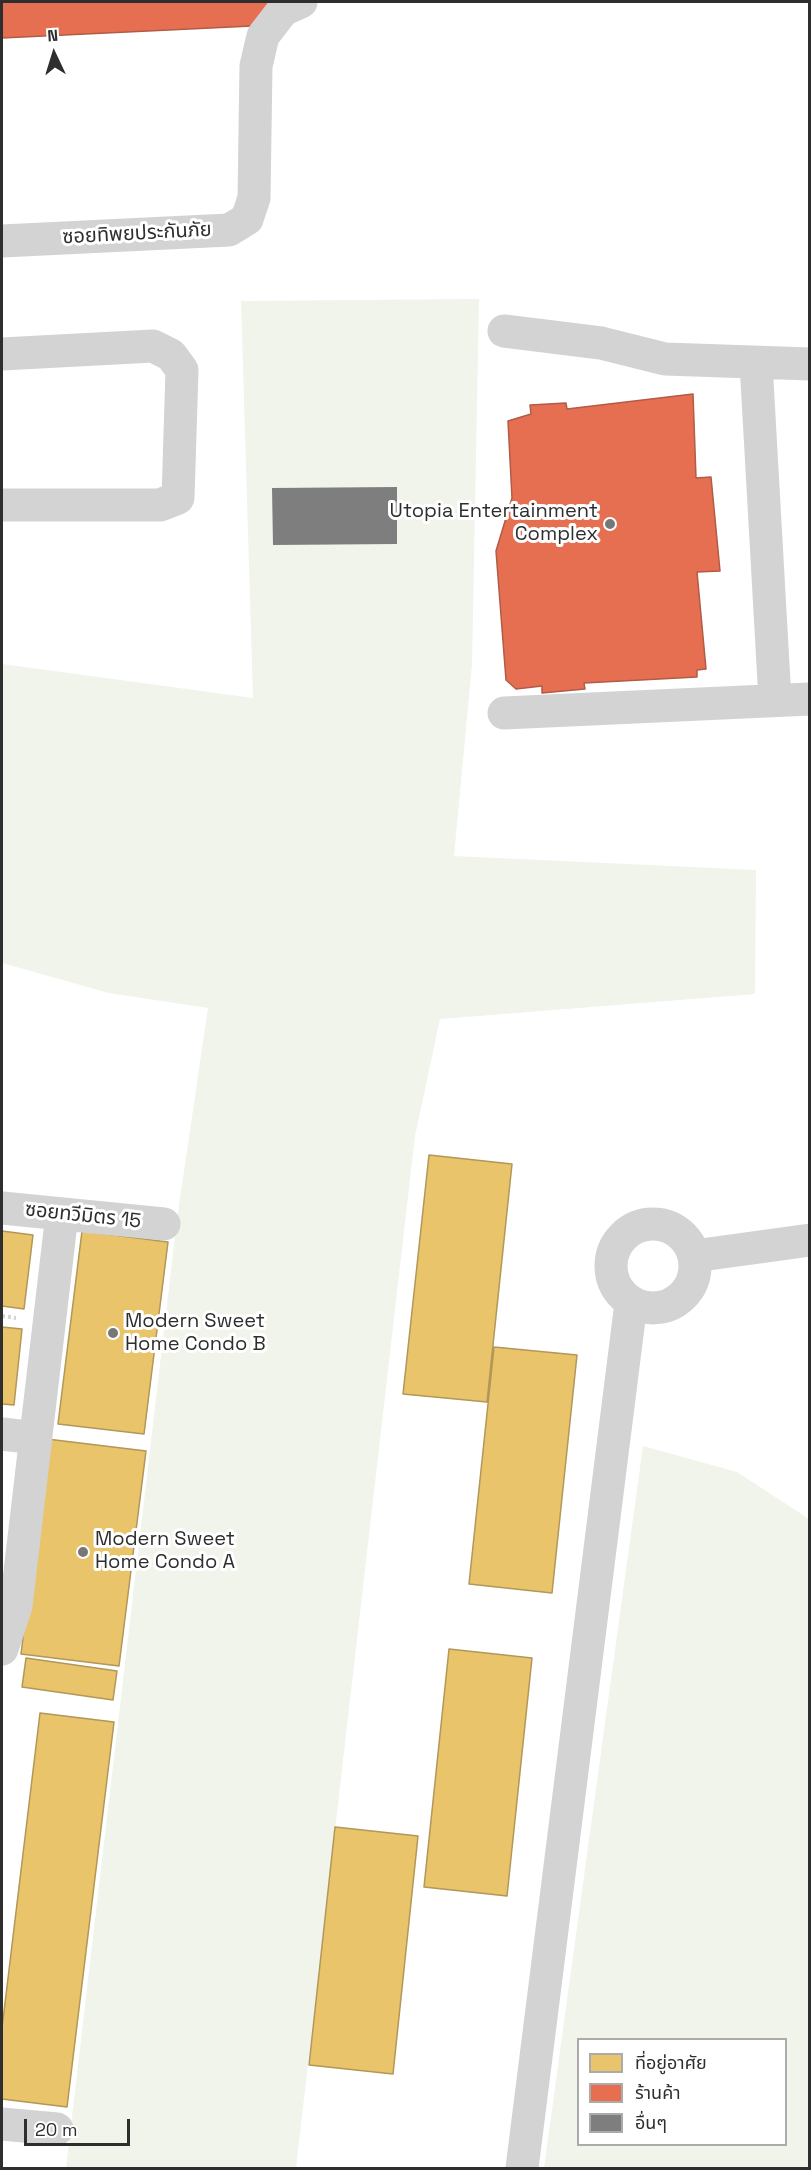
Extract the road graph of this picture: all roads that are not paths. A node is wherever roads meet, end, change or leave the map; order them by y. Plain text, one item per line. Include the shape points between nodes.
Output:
1 (302, 2) edge
2 (2, 241) edge
3 (504, 331) dead end
4 (2, 354) edge
5 (756, 363) junction
6 (810, 364) edge
7 (2, 505) edge
8 (810, 699) edge
9 (775, 700) junction
10 (504, 713) dead end
11 (2, 1208) edge
12 (62, 1214) junction
13 (164, 1224) dead end
14 (810, 1240) edge
15 (694, 1256) junction
16 (631, 1303) junction
17 (2, 1434) edge
18 (36, 1438) junction
19 (2, 1649) edge
20 (2, 2124) edge
21 (57, 2129) dead end
22 (522, 2169) edge

1 - 2 street, ซอยทิพยประกันภัย via 283,10 263,36 256,66 254,198 246,219 229,230
3 - 5 street via 601,343 665,359
4 - 7 street via 153,346 171,355 182,370 178,498 160,505
5 - 6 street
5 - 9 street
8 - 9 street
9 - 10 street
11 - 12 street, ซอยทวีมิตร 15
12 - 13 street, ซอยทวีมิตร 15
12 - 18 street
14 - 15 street
15 - 16 street via 692,1283 672,1304 644,1308
15 - 16 street via 678,1233 666,1227 639,1227 627,1233 618,1242 610,1269 620,1293
16 - 22 street
17 - 18 street
18 - 19 street via 16,1606
20 - 21 street

